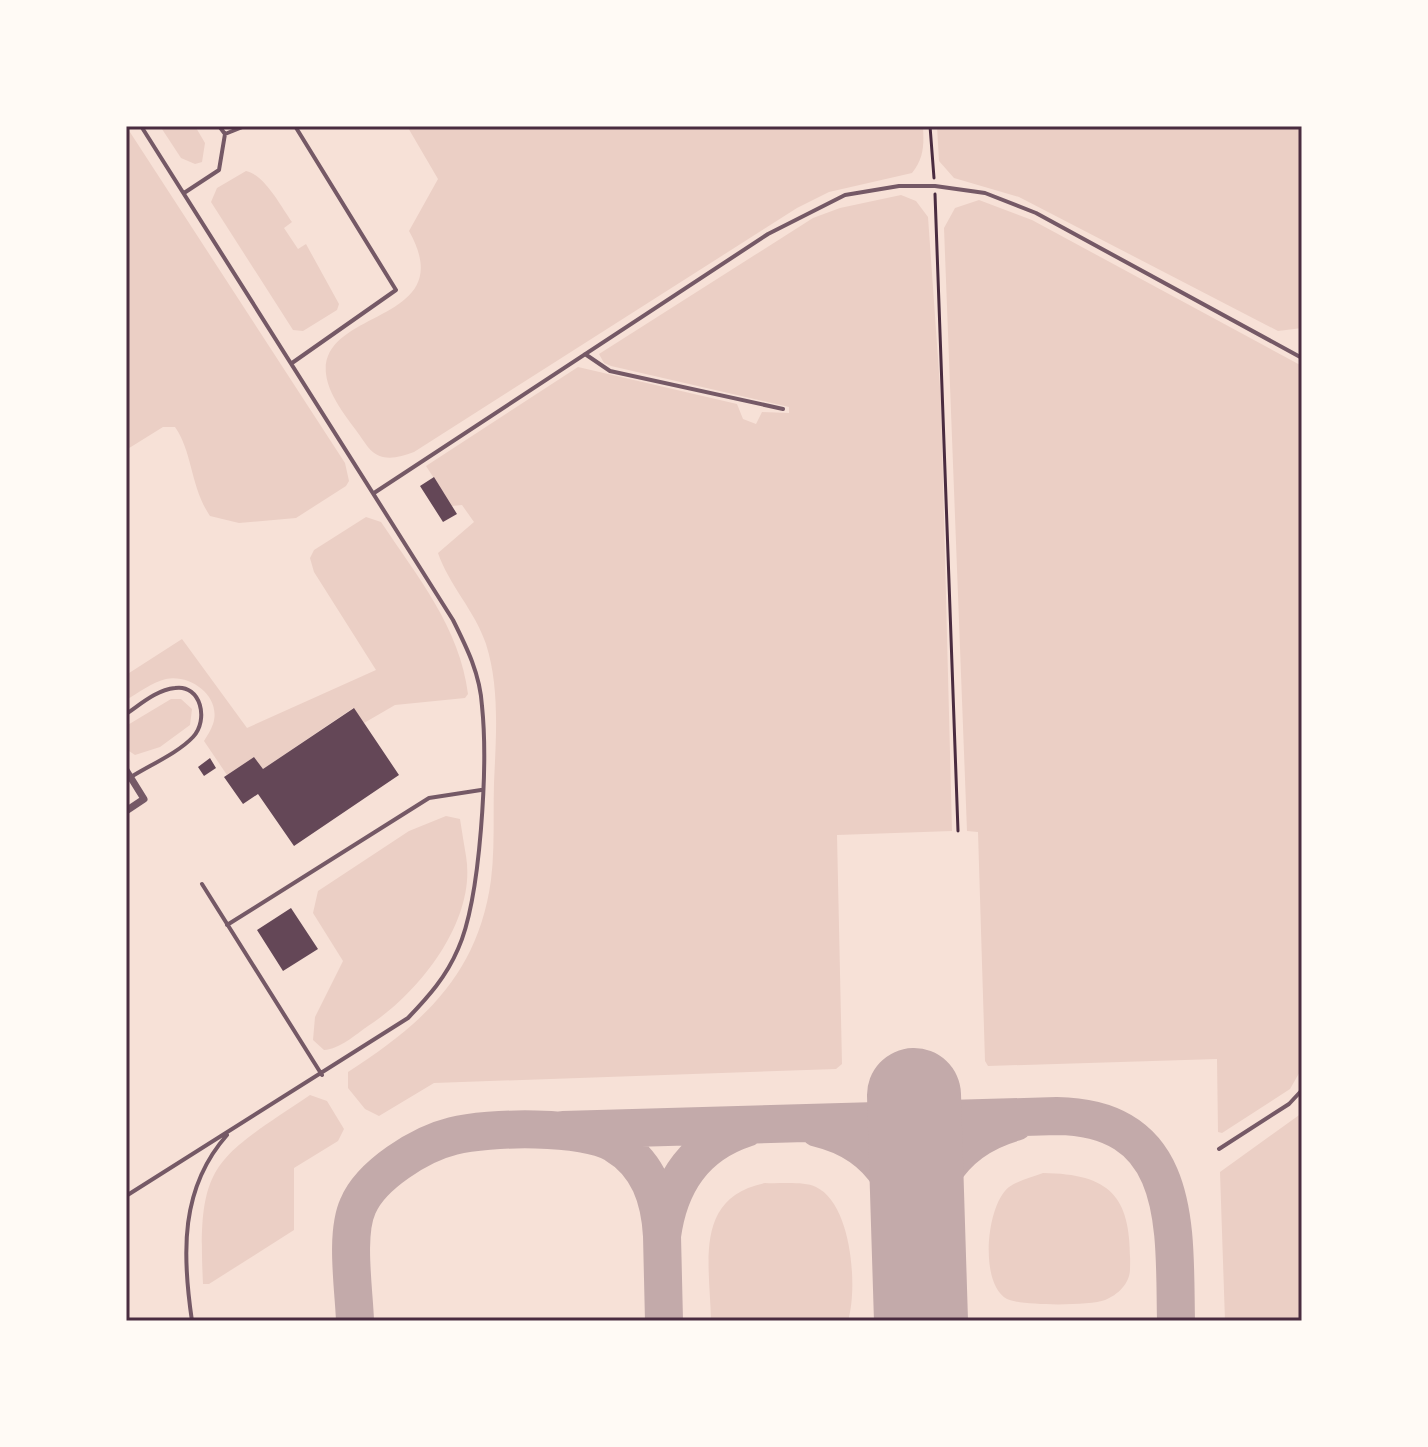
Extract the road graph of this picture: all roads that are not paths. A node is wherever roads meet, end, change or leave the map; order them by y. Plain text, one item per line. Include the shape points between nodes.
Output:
1 (141, 126) edge
2 (219, 126) edge
3 (245, 126) edge
4 (295, 126) edge
5 (225, 134) junction
6 (184, 193) junction
7 (585, 354) junction
8 (1302, 358) edge
9 (292, 363) junction
10 (783, 409) dead end
11 (374, 493) junction
12 (126, 714) edge
13 (128, 774) edge
14 (481, 790) junction
15 (126, 811) edge
16 (202, 884) dead end
17 (227, 925) junction
18 (322, 1075) junction
19 (1302, 1090) edge
20 (230, 1131) junction
21 (1219, 1149) dead end
22 (126, 1196) edge
23 (192, 1321) edge

1 - 6 lane
2 - 5 lane
3 - 5 lane
4 - 9 lane via 396,290
5 - 6 lane via 219,170
6 - 9 lane
7 - 8 lane via 808,211 845,195 935,186 985,193 1036,213
7 - 10 lane via 610,371
7 - 11 lane
9 - 11 lane
11 - 14 lane via 473,661 482,706
12 - 13 lane via 161,691 179,687 193,693 202,709 202,724 192,738
13 - 15 street via 144,799
14 - 17 lane via 429,798
14 - 18 lane via 473,905 440,985 408,1018
16 - 17 lane
17 - 18 lane
18 - 20 lane
19 - 21 lane
20 - 22 lane
20 - 23 lane via 209,1156 192,1192

